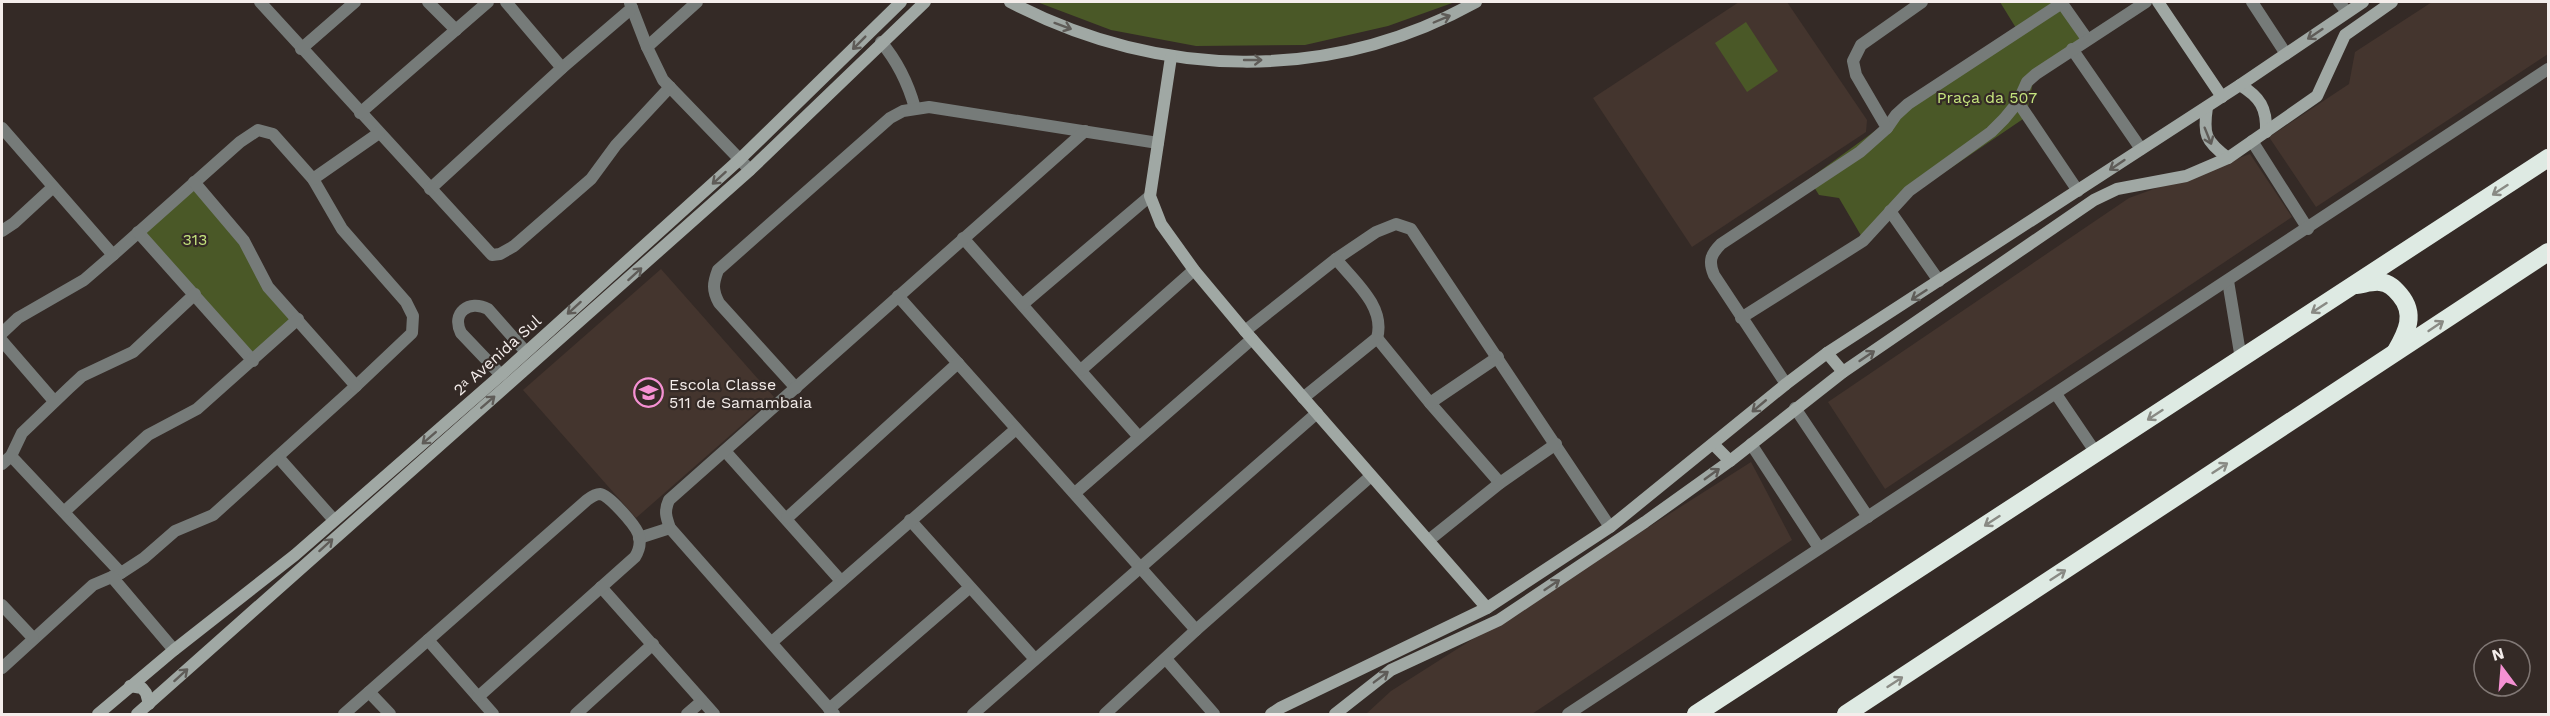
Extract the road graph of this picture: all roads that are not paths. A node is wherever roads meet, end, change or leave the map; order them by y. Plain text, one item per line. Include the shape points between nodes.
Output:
1 (260, 2) edge
2 (355, 2) edge
3 (428, 2) edge
4 (488, 2) edge
5 (506, 2) edge
6 (697, 2) edge
7 (901, 2) edge
8 (925, 2) edge
9 (1010, 2) edge
10 (1476, 2) edge
11 (1922, 2) edge
12 (2061, 2) edge
13 (2146, 2) edge
14 (2158, 2) edge
15 (2252, 2) edge
16 (2339, 2) edge
17 (2363, 2) edge
18 (2392, 2) edge
19 (631, 5) edge
20 (2347, 12) junction
21 (456, 30) junction
22 (2087, 39) junction
23 (881, 42) junction
24 (647, 47) junction
25 (301, 49) junction
26 (2072, 49) junction
27 (2286, 54) junction
28 (1171, 57) junction
29 (562, 68) junction
30 (2548, 69) edge
31 (2240, 85) junction
32 (670, 87) junction
33 (2222, 97) junction
34 (2018, 102) junction
35 (2207, 107) junction
36 (915, 108) junction
37 (360, 113) junction
38 (2, 128) edge
39 (1887, 128) junction
40 (1085, 131) junction
41 (2266, 132) junction
42 (379, 133) junction
43 (2252, 141) junction
44 (1158, 143) junction
45 (2140, 149) junction
46 (2228, 158) junction
47 (2548, 158) edge
48 (740, 159) junction
49 (750, 170) junction
50 (313, 179) junction
51 (194, 182) junction
52 (52, 188) junction
53 (430, 189) junction
54 (2078, 191) junction
55 (1150, 196) junction
56 (1890, 211) junction
57 (2308, 229) junction
58 (2, 231) edge
59 (138, 232) junction
60 (963, 238) junction
61 (2548, 252) edge
62 (113, 255) junction
63 (1336, 259) junction
64 (1194, 270) junction
65 (1939, 281) junction
66 (2228, 281) junction
67 (2353, 285) junction
68 (195, 294) junction
69 (898, 296) junction
70 (1023, 304) junction
71 (1741, 318) junction
72 (298, 320) junction
73 (2, 333) edge
74 (1249, 335) junction
75 (1377, 338) junction
76 (2, 341) edge
77 (526, 352) junction
78 (1827, 353) junction
79 (2396, 353) junction
80 (1498, 357) junction
81 (2241, 359) junction
82 (253, 361) junction
83 (958, 363) junction
84 (1082, 370) junction
85 (1843, 372) junction
86 (501, 375) junction
87 (1786, 384) junction
88 (356, 386) junction
89 (796, 388) junction
90 (2056, 394) junction
91 (1303, 398) junction
92 (54, 401) junction
93 (1430, 403) junction
94 (1795, 408) junction
95 (1317, 413) junction
96 (1016, 429) junction
97 (1139, 436) junction
98 (1556, 444) junction
99 (1713, 444) junction
100 (1751, 444) junction
101 (725, 451) junction
102 (2096, 453) junction
103 (278, 457) junction
104 (6, 460) edge
105 (1730, 461) junction
106 (1371, 476) junction
107 (1500, 483) junction
108 (1075, 493) junction
109 (65, 511) junction
110 (1868, 517) junction
111 (787, 518) junction
112 (334, 520) junction
113 (910, 520) junction
114 (1610, 527) junction
115 (670, 528) junction
116 (639, 538) junction
117 (1429, 540) junction
118 (1818, 548) junction
119 (1140, 566) junction
120 (117, 575) junction
121 (841, 581) junction
122 (601, 587) junction
123 (969, 588) junction
124 (2, 605) edge
125 (1487, 608) junction
126 (1196, 630) junction
127 (33, 638) junction
128 (428, 640) junction
129 (772, 642) junction
130 (653, 644) junction
131 (174, 650) junction
132 (1034, 658) junction
133 (1166, 659) junction
134 (2, 668) edge
135 (130, 686) junction
136 (369, 692) junction
137 (478, 697) junction
138 (702, 701) junction
139 (149, 704) junction
140 (831, 712) edge
141 (1280, 712) edge
142 (98, 714) edge
143 (137, 714) edge
144 (344, 714) edge
145 (390, 714) edge
146 (493, 714) edge
147 (576, 714) edge
148 (687, 714) edge
149 (714, 714) edge
150 (973, 714) edge
151 (1106, 714) edge
152 (1214, 714) edge
153 (1335, 714) edge
154 (1568, 714) edge
155 (1696, 714) edge
156 (1846, 714) edge

1 - 25 street
2 - 25 street
3 - 21 street
4 - 21 street
5 - 29 street
6 - 24 street
7 -> 48 street, 2ᵃ Avenida Sul
8 - 23 street, 2ᵃ Avenida Sul
9 -> 28 street via 1104,41
28 -> 10 street via 1289,61 1330,55 1437,22
11 - 39 street via 1855,52 1856,75
12 - 22 street
12 - 39 street via 1908,104
13 - 22 street
14 - 33 street
15 - 27 street
16 - 20 street
17 - 20 street
18 - 41 street via 2345,35 2317,96
19 - 24 street
19 - 29 street
20 -> 27 street
21 - 37 street
22 - 26 street
23 - 36 street via 909,84
23 - 49 street, 2ᵃ Avenida Sul
24 - 32 street
25 - 37 street
26 - 34 street via 2027,82
26 - 45 street
27 - 31 street
28 - 44 street
29 - 53 street
30 - 57 street
31 - 33 street
31 - 41 street via 2260,100
32 - 48 street
32 - 53 street via 616,145 591,179 501,254 488,253
33 - 35 street
34 - 54 street
34 - 56 street via 1991,132 1909,191
35 - 45 street
35 -> 46 street via 2204,128 2210,143
36 - 40 street
36 - 89 street via 891,118 718,270 713,292 719,303
37 - 42 street
38 - 52 street
39 - 71 street via 1860,152 1714,250 1711,268
40 - 44 street
40 - 60 street
41 - 43 street
42 - 50 street
42 - 53 street
43 - 46 street
43 - 57 street
44 - 55 street
45 -> 54 street
85 -> 46 street via 2094,200 2117,189 2186,176
47 -> 67 highway
48 - 49 street
48 -> 77 street, 2ᵃ Avenida Sul
139 -> 49 street, 2ᵃ Avenida Sul
50 - 51 street via 273,134 261,130 240,142
50 - 88 street via 342,229 406,302 413,316 412,333
51 - 59 street
51 - 72 street via 244,241 268,287
52 - 58 street
52 - 62 street
54 - 65 street
55 - 64 street via 1161,224
55 - 70 street
56 - 65 street
56 - 71 street via 1863,241
57 - 66 street
59 - 62 street
59 - 68 street
60 - 69 street
60 - 70 street
79 -> 61 highway
62 - 73 street via 84,280 18,318
63 - 74 street
63 - 75 street via 1371,302 1380,327
63 - 80 street via 1386,226 1396,224 1411,229
64 - 74 street
64 - 84 street
65 -> 78 street
66 - 81 street
66 - 90 street
67 - 79 highway via 2389,284 2403,298 2410,318
67 -> 81 highway
68 - 82 street
68 - 92 street via 133,352 82,376
69 - 83 street
69 - 89 street
70 - 84 street
71 - 87 street
72 - 82 street
72 - 88 street
74 - 91 street
74 - 97 street
75 - 91 street
75 - 93 street
76 - 92 street
77 - 86 street, 2ᵃ Avenida Sul
77 - 86 street via 488,309 472,305 464,310 457,324 461,333
78 - 85 street
78 - 87 street
156 -> 79 highway
80 - 93 street
80 - 98 street
81 -> 102 highway
82 - 109 street via 188,415 148,435
83 - 96 street
83 - 111 street
84 - 97 street
85 - 94 street
86 -> 112 street, 2ᵃ Avenida Sul
87 -> 99 street
88 - 103 street
89 - 101 street
90 - 102 street
90 - 110 street
91 - 95 street
92 - 104 street via 22,433
93 - 107 street
94 - 100 street
94 - 110 street
95 - 106 street
95 - 119 street
96 - 108 street
96 - 113 street
97 - 108 street
98 - 107 street
98 - 114 street
99 - 105 street
99 - 114 street
100 - 105 street
100 - 118 street
101 - 111 street
101 - 115 street via 669,500 665,507
102 -> 155 highway
103 - 112 street
103 - 120 street via 213,515 175,531
104 - 109 street
153 -> 105 street via 1391,670 1509,614
106 - 117 street
106 - 126 street
107 - 117 street
108 - 119 street
109 - 120 street
110 - 118 street
111 - 121 street
112 - 131 street, 2ᵃ Avenida Sul via 272,575
113 - 121 street
113 - 123 street
114 - 125 street
115 - 116 street
115 - 129 street
116 - 122 street via 635,556
116 - 128 street via 633,525 610,500 601,494 592,496
117 - 125 street
118 - 154 street
119 - 126 street
119 - 132 street
120 - 127 street via 93,585
120 - 131 street
121 - 129 street
122 - 130 street
122 - 137 street
123 - 132 street
123 - 140 street
124 - 127 street
125 - 141 street
126 - 133 street
127 - 134 street
128 - 136 street
128 - 137 street
129 - 140 street
130 - 138 street
130 - 147 street
131 - 135 street, 2ᵃ Avenida Sul
132 - 150 street
133 - 151 street
133 - 152 street
135 - 139 street via 142,688
135 - 142 street, 2ᵃ Avenida Sul
136 - 144 street
136 - 145 street
137 - 146 street
138 - 148 street
138 - 149 street
139 - 143 street, 2ᵃ Avenida Sul

